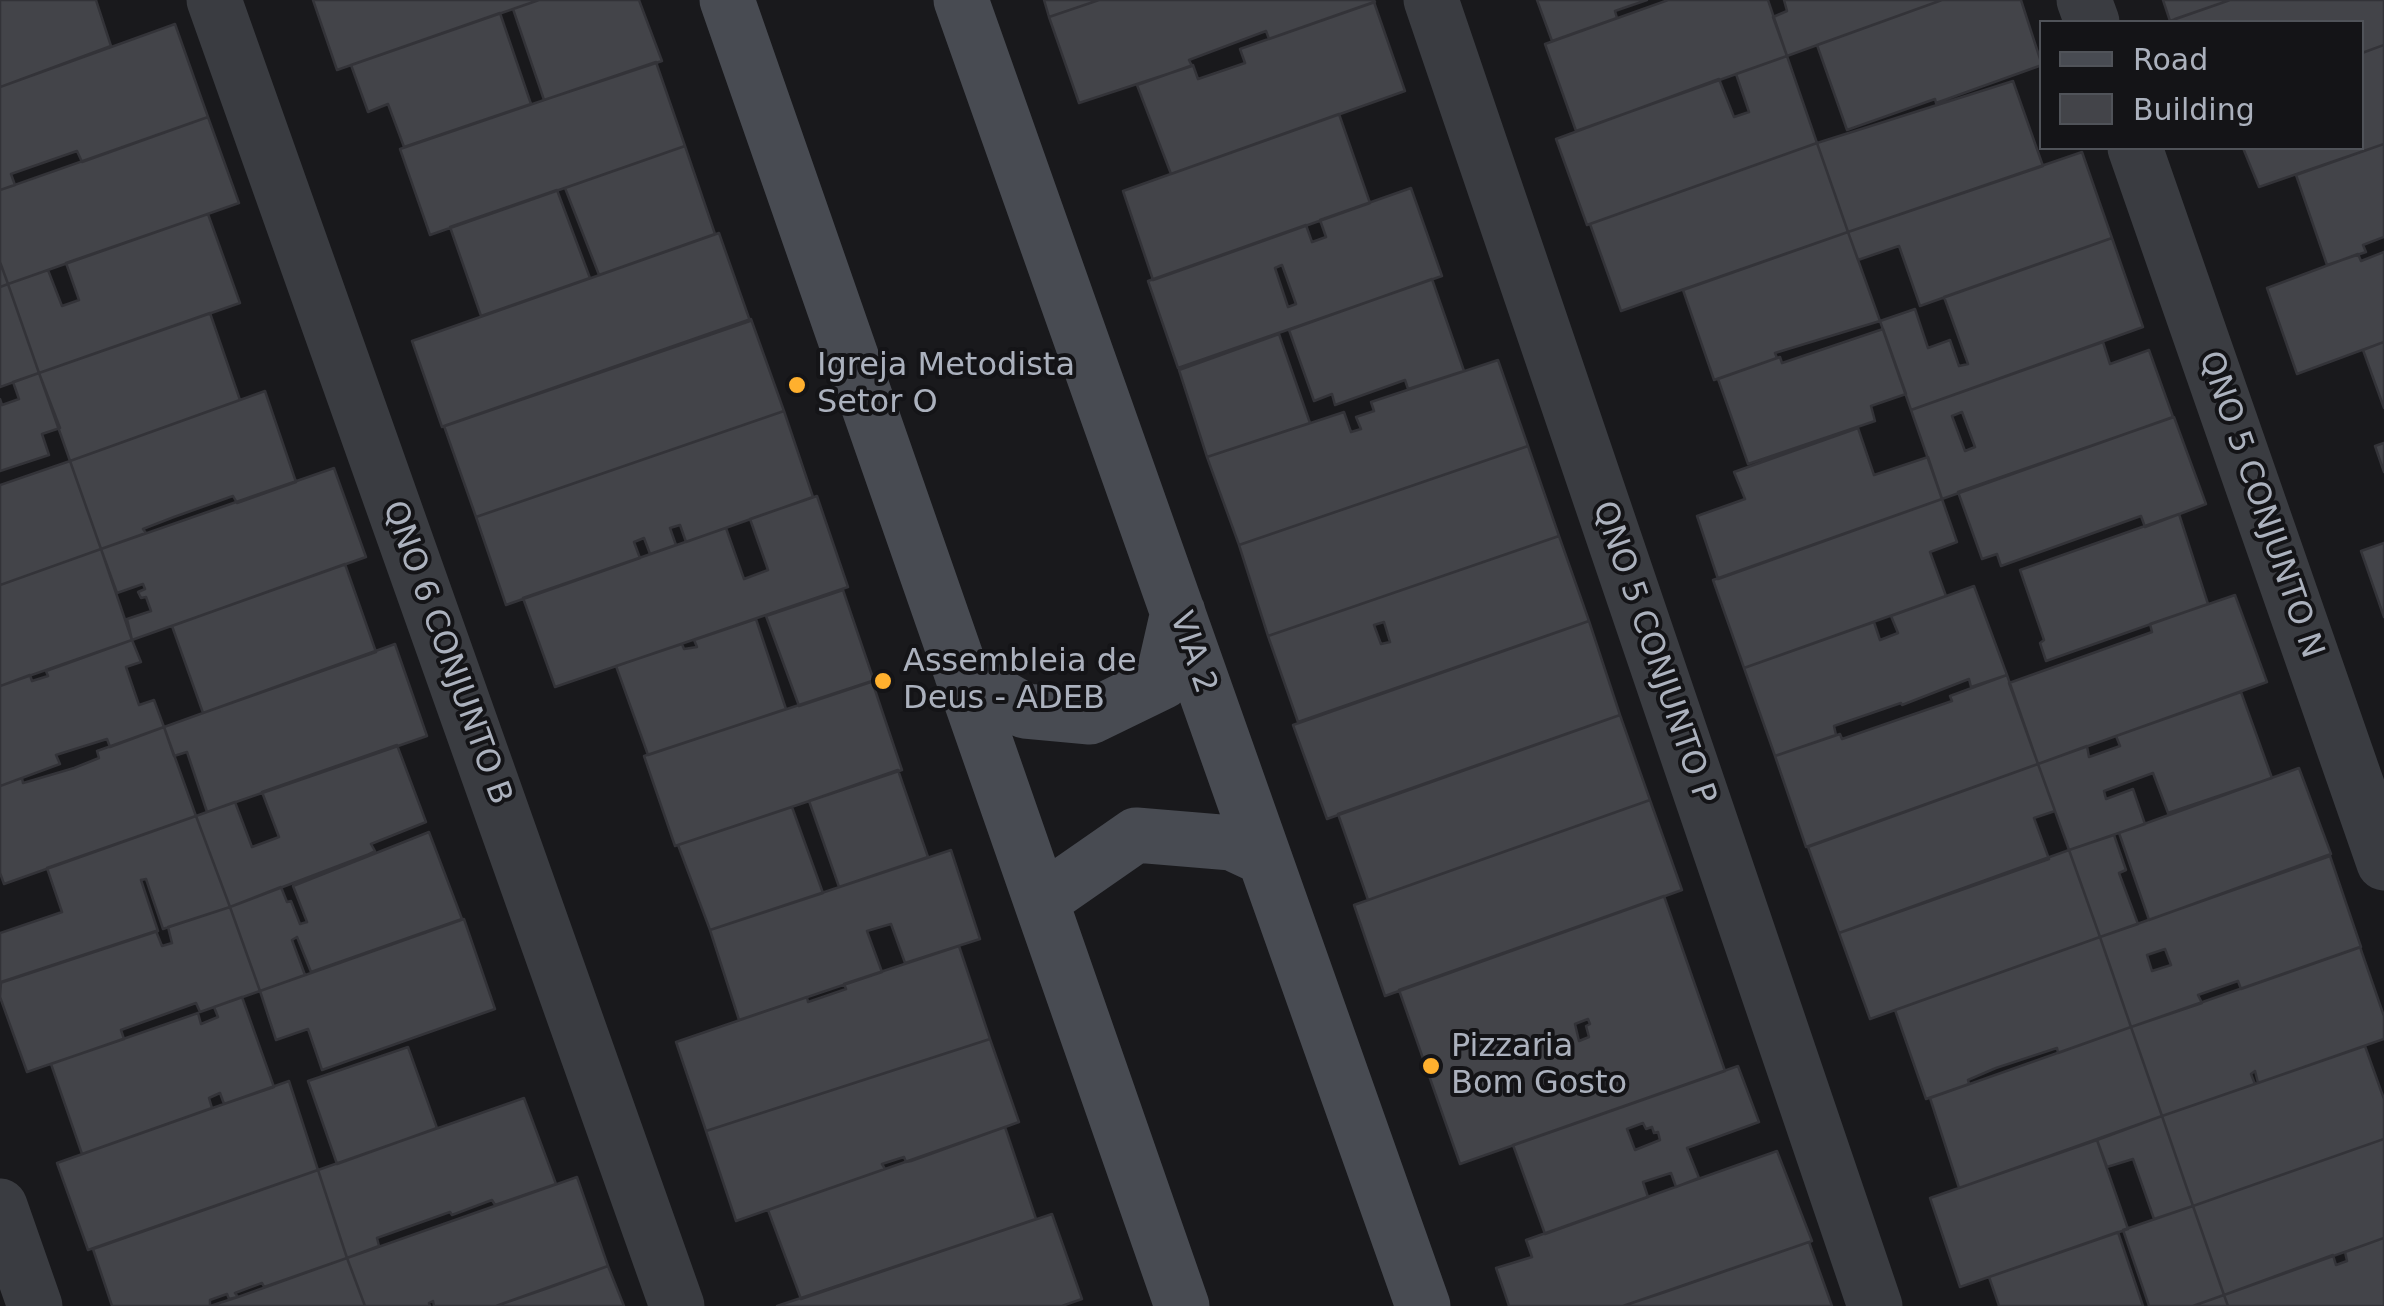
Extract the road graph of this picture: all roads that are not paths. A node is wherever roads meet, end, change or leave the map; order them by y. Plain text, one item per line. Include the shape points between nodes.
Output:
1 (214, 0) edge
2 (727, 0) edge
3 (961, 0) edge
4 (1432, 0) edge
5 (2137, 150) edge
6 (1178, 612) junction
7 (962, 675) junction
8 (1262, 856) junction
9 (2384, 863) edge
10 (1042, 901) junction
11 (0, 1206) edge
12 (35, 1306) edge
13 (677, 1306) edge
14 (1182, 1306) edge
15 (1423, 1306) edge
16 (1875, 1306) edge

1 - 13 street, QNO 6 CONJUNTO B
2 - 7 main road
3 - 6 main road, VIA 2
4 - 16 street, QNO 5 CONJUNTO P
5 - 9 street, QNO 5 CONJUNTO N
6 - 7 main road via 1162,682 1090,717 1025,711
6 - 8 main road, VIA 2
7 - 10 main road
8 - 10 main road via 1232,843 1136,835
8 - 15 main road, VIA 2
10 - 14 main road
11 - 12 street

